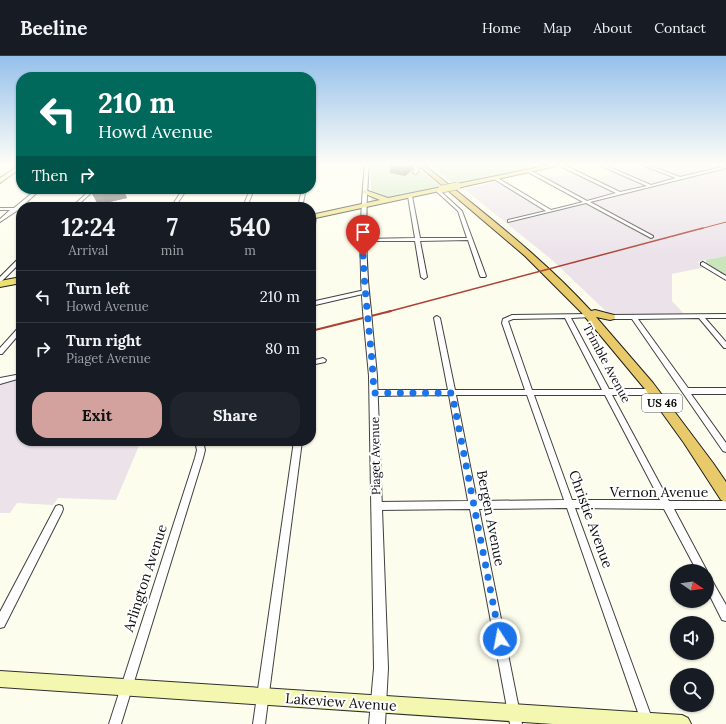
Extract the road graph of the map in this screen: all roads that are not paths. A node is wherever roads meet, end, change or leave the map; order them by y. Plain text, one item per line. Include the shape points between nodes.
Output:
1 (32, 195) edge
2 (365, 195) edge
3 (373, 195) edge
4 (414, 195) edge
5 (445, 195) edge
6 (457, 195) edge
7 (462, 195) edge
8 (524, 195) edge
9 (574, 195) edge
10 (609, 195) edge
11 (410, 196) junction
12 (388, 201) junction
13 (585, 201) junction
14 (23, 202) edge
15 (365, 206) junction
16 (0, 209) edge
17 (15, 209) joint
18 (550, 211) junction
19 (316, 216) edge
20 (0, 221) edge
21 (510, 221) dead end
22 (651, 237) dead end
23 (417, 239) junction
24 (470, 239) junction
25 (363, 240) junction
26 (16, 264) edge
27 (703, 264) dead end
28 (483, 276) dead end
29 (424, 277) dead end
30 (726, 278) edge
31 (0, 280) edge
32 (16, 281) edge
33 (0, 284) edge
34 (365, 292) junction
35 (316, 303) edge
36 (593, 315) junction
37 (567, 316) junction
38 (700, 316) junction
39 (726, 316) edge
40 (610, 317) joint
41 (634, 317) junction
42 (437, 318) dead end
43 (16, 334) edge
44 (726, 346) edge
45 (0, 352) edge
46 (323, 360) dead end
47 (316, 362) edge
48 (16, 377) edge
49 (0, 380) edge
50 (685, 391) junction
51 (726, 391) edge
52 (654, 392) junction
53 (374, 393) junction
54 (452, 393) junction
55 (530, 393) junction
56 (608, 393) junction
57 (200, 446) edge
58 (297, 446) edge
59 (726, 449) edge
60 (726, 480) edge
61 (726, 495) edge
62 (570, 504) junction
63 (474, 505) junction
64 (667, 505) junction
65 (726, 505) edge
66 (376, 506) junction
67 (59, 509) dead end
68 (698, 564) edge
69 (714, 593) edge
70 (726, 616) edge
71 (0, 624) edge
72 (0, 679) edge
73 (126, 688) junction
74 (263, 697) junction
75 (378, 704) junction
76 (515, 719) edge
77 (648, 723) edge
78 (115, 724) edge
79 (259, 724) edge
80 (377, 724) edge
81 (682, 724) edge

1 - 14 street
2 - 15 street, Piaget Avenue
3 - 12 main road
4 - 11 main road
5 - 24 street via 460,210
6 - 36 highway, US 46 via 541,266
7 - 36 highway, US 46 via 536,256
8 - 18 street
9 - 13 street
10 - 13 street
11 - 12 main road
11 - 23 street
12 - 15 main road
13 - 18 street
13 - 22 street
15 - 19 main road
15 - 25 street, Piaget Avenue
16 - 17 street
17 - 20 street
18 - 21 street
23 - 24 street
23 - 25 street
23 - 29 street
24 - 28 street
25 - 34 street, Piaget Avenue
26 - 31 street
27 - 30 street
32 - 33 main road
34 - 35 street
34 - 53 street, Piaget Avenue, bridge
36 - 37 street
36 - 40 highway
36 - 52 highway, US 46
36 - 60 highway, US 46 via 664,394
37 - 55 street, Christie Avenue via 512,317 505,320
37 - 56 street, Trimble Avenue
38 - 39 street
38 - 41 street
38 - 44 street
40 - 41 street
41 - 50 street
42 - 54 street, Bergen Avenue
43 - 45 street
46 - 47 street
48 - 49 street
50 - 51 street
50 - 59 street
52 - 56 street
52 - 61 highway, US 46
53 - 54 street
53 - 66 street, Piaget Avenue
54 - 55 street
54 - 63 street, Bergen Avenue
55 - 56 street
55 - 62 street, Christie Avenue
56 - 64 street, Trimble Avenue
57 - 73 street, Arlington Avenue via 199,458
58 - 74 street
62 - 63 street, Vernon Avenue
62 - 64 street, Vernon Avenue
62 - 77 street, Christie Avenue
63 - 66 street, Vernon Avenue
63 - 76 street, Bergen Avenue
64 - 65 street, Vernon Avenue
64 - 68 street, Trimble Avenue
66 - 75 street, Piaget Avenue via 381,668
67 - 71 street
69 - 70 street
72 - 73 main road, Lakeview Avenue
73 - 74 main road, Lakeview Avenue
73 - 78 street, Arlington Avenue
74 - 75 main road, Lakeview Avenue
74 - 79 street
75 - 76 main road, Lakeview Avenue
75 - 80 street, Piaget Avenue
76 - 77 main road, Lakeview Avenue
77 - 81 main road, Lakeview Avenue

